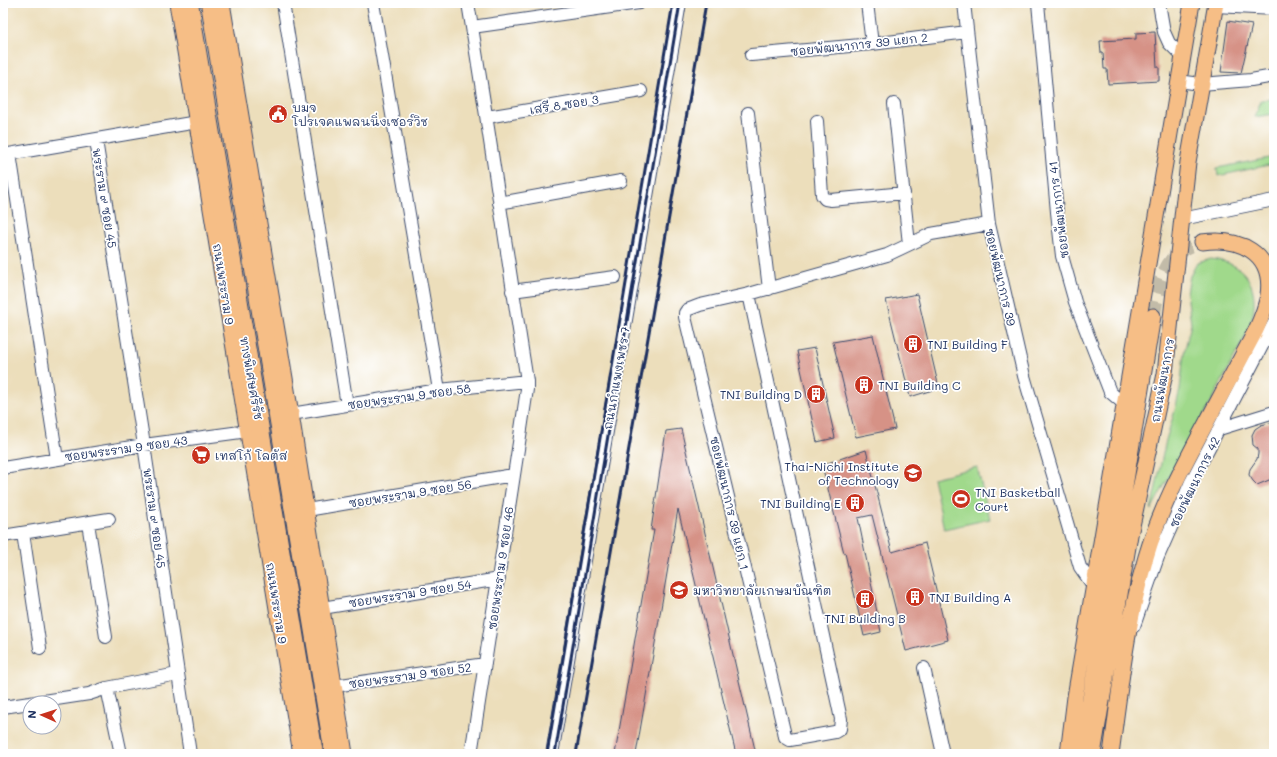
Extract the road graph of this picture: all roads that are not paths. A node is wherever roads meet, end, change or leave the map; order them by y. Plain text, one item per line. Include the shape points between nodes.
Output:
1 (177, 3) edge
2 (189, 3) edge
3 (210, 3) edge
4 (222, 3) edge
5 (283, 3) edge
6 (373, 3) edge
7 (468, 3) edge
8 (638, 3) edge
9 (680, 3) edge
10 (867, 3) edge
11 (964, 3) edge
12 (1038, 3) edge
13 (1159, 3) edge
14 (1192, 3) edge
15 (1216, 5) edge
16 (1274, 9) edge
17 (472, 27) junction
18 (968, 32) junction
19 (872, 44) junction
20 (751, 55) dead end
21 (1182, 56) junction
22 (1274, 76) edge
23 (1178, 81) junction
24 (1202, 84) junction
25 (640, 91) dead end
26 (894, 104) dead end
27 (748, 114) dead end
28 (487, 117) junction
29 (817, 121) dead end
30 (197, 122) junction
31 (96, 140) junction
32 (7, 154) edge
33 (621, 181) dead end
34 (904, 193) junction
35 (1274, 200) edge
36 (499, 203) junction
37 (1182, 219) junction
38 (989, 224) junction
39 (1202, 242) tunnel mouth
40 (909, 244) junction
41 (615, 277) dead end
42 (769, 289) junction
43 (512, 291) junction
44 (749, 294) junction
45 (1153, 316) tunnel mouth
46 (1274, 323) edge
47 (527, 381) junction
48 (439, 390) junction
49 (1124, 404) junction
50 (347, 405) junction
51 (1274, 412) edge
52 (291, 414) junction
53 (1220, 429) junction
54 (248, 431) junction
55 (144, 445) junction
56 (57, 458) junction
57 (3, 468) edge
58 (513, 475) junction
59 (307, 510) junction
60 (109, 519) dead end
61 (88, 523) junction
62 (23, 533) junction
63 (3, 536) edge
64 (499, 579) junction
65 (1094, 587) junction
66 (322, 608) junction
67 (106, 637) dead end
68 (1126, 646) junction
69 (40, 648) dead end
70 (485, 664) junction
71 (924, 668) dead end
72 (177, 674) junction
73 (334, 686) junction
74 (107, 688) junction
75 (62, 698) edge
76 (22, 704) edge
77 (3, 707) edge
78 (121, 754) edge
79 (190, 754) edge
80 (301, 754) edge
81 (314, 754) edge
82 (334, 754) edge
83 (345, 754) edge
84 (470, 754) edge
85 (552, 754) edge
86 (943, 754) edge
87 (1068, 754) edge
88 (1081, 754) edge
89 (1093, 754) edge
90 (1112, 754) edge

1 - 30 main road, ถนนพระราม 9
2 - 81 highway, ทางพิเศษศรีรัช
3 - 82 highway, ทางพิเศษศรีรัช
4 - 52 main road
5 - 50 street
6 - 48 street
7 - 17 street, ซอยพระราม 9 ซอย 46
8 - 17 street
9 - 85 street, ถนนกำแพงเพชร 7
10 - 19 street
11 - 18 street, ซอยพัฒนาการ 39
12 - 49 street, ซอยพัฒนาการ 41 via 1062,256 1075,302 1110,392
13 - 21 street via 1164,32 1169,44
14 - 21 main road
15 - 16 street
15 - 24 main road, ถนนพัฒนาการ
17 - 28 street, ซอยพระราม 9 ซอย 46
18 - 19 street, ซอยพัฒนาการ 39 แยก 2
18 - 38 street, ซอยพัฒนาการ 39
19 - 20 street, ซอยพัฒนาการ 39 แยก 2
21 - 23 main road
22 - 24 street
23 - 24 street
23 - 49 main road
24 - 37 main road, ถนนพัฒนาการ via 1188,162
25 - 28 street, เสรี 8 ซอย 3
26 - 34 street
27 - 42 street
28 - 36 street, ซอยพระราม 9 ซอย 46
29 - 34 street via 822,195 825,199
30 - 31 street
30 - 54 main road, ถนนพระราม 9
31 - 32 street
31 - 55 street, พระราม ๙ ซอย 45
32 - 56 street
33 - 36 street
34 - 40 street
35 - 37 street
36 - 43 street, ซอยพระราม 9 ซอย 46
37 - 89 main road, ถนนพัฒนาการ via 1165,374 1130,535
38 - 40 street, ซอยพัฒนาการ 39 แยก 1 via 931,234
38 - 65 street, ซอยพัฒนาการ 39 via 1029,391 1080,567
39 - 68 main road via 1228,241 1248,248 1264,264 1268,278 1268,295 1256,330 1182,469 1158,523 1140,578
40 - 42 street, ซอยพัฒนาการ 39 แยก 1 via 887,255
41 - 43 street
42 - 44 street, ซอยพัฒนาการ 39 แยก 1
43 - 47 street, ซอยพระราม 9 ซอย 46
44 - 44 street, ซอยพัฒนาการ 39 แยก 1 via 841,719 840,729 835,732 790,740 785,737 685,317 687,310 700,305
45 - 88 main road
46 - 53 street, ซอยพัฒนาการ 42
47 - 48 street, ซอยพระราม 9 ซอย 58
47 - 58 street, ซอยพระราม 9 ซอย 46
48 - 50 street, ซอยพระราม 9 ซอย 58
49 - 65 main road
50 - 52 street, ซอยพระราม 9 ซอย 58
51 - 53 street
52 - 59 main road
53 - 68 street, ซอยพัฒนาการ 42 via 1191,482 1161,550
54 - 55 street, ซอยพระราม 9 ซอย 43
54 - 80 main road, ถนนพระราม 9
55 - 56 street, ซอยพระราม 9 ซอย 43
55 - 72 street, พระราม ๙ ซอย 45
56 - 57 street, ซอยพระราม 9 ซอย 43
58 - 59 street, ซอยพระราม 9 ซอย 56
58 - 64 street, ซอยพระราม 9 ซอย 46
59 - 66 main road
60 - 61 street
61 - 62 street
61 - 67 street
62 - 63 street
62 - 69 street
64 - 66 street, ซอยพระราม 9 ซอย 54
64 - 70 street, ซอยพระราม 9 ซอย 46
65 - 87 main road
66 - 73 main road
68 - 90 main road
70 - 73 street, ซอยพระราม 9 ซอย 52
70 - 84 street, ซอยพระราม 9 ซอย 46
71 - 86 street
72 - 74 street
72 - 79 street, พระราม ๙ ซอย 45
73 - 83 main road
74 - 75 street
74 - 78 street
76 - 77 street

